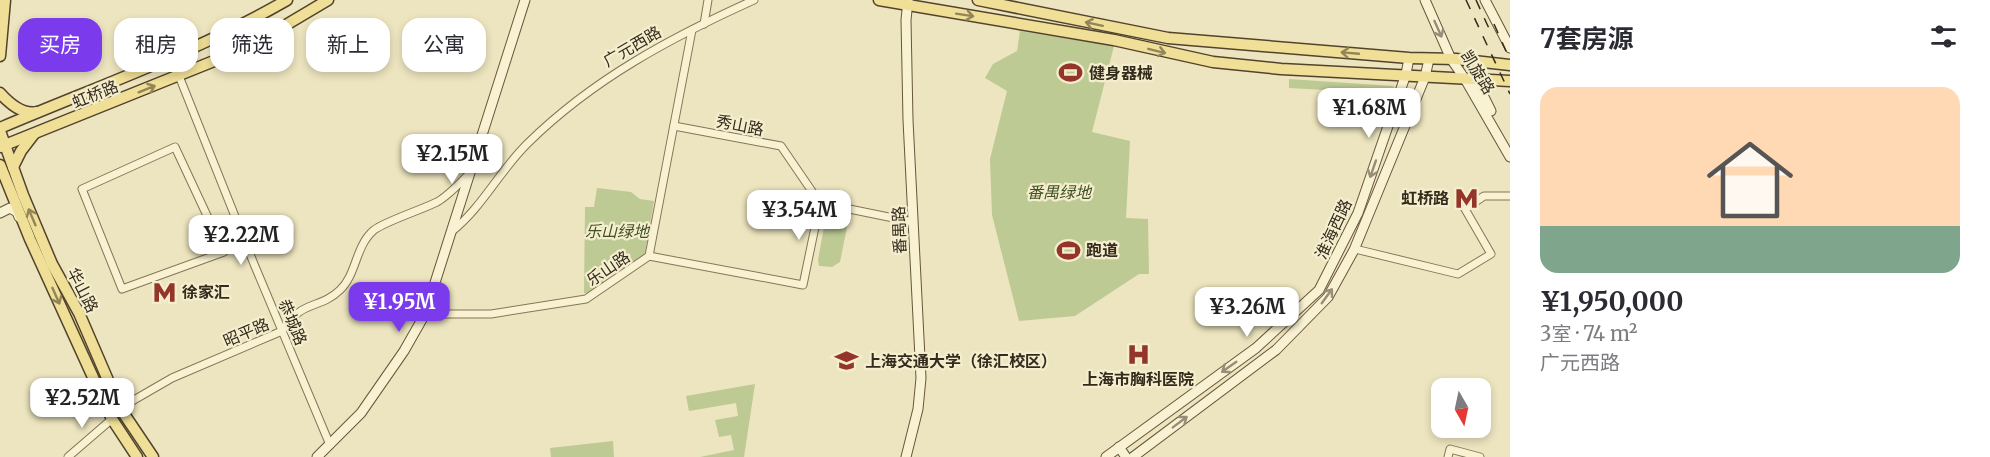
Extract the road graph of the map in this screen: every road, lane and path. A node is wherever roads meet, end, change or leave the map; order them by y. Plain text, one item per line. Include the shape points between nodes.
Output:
1 (5, 0) edge
2 (287, 0) edge
3 (328, 0) edge
4 (525, 0) edge
5 (708, 0) edge
6 (754, 0) edge
7 (879, 0) edge
8 (978, 0) edge
9 (1425, 0) edge
10 (1485, 0) edge
11 (908, 3) edge
12 (704, 24) junction
13 (692, 30) junction
14 (1510, 48) edge
15 (0, 56) edge
16 (1409, 58) junction
17 (1429, 59) junction
18 (1450, 59) junction
19 (1510, 65) edge
20 (1406, 74) junction
21 (179, 76) junction
22 (1425, 76) junction
23 (1470, 79) junction
24 (1510, 81) edge
25 (0, 93) edge
26 (40, 111) junction
27 (674, 126) junction
28 (0, 129) edge
29 (34, 134) junction
30 (2, 146) edge
31 (1510, 148) edge
32 (1510, 157) edge
33 (0, 165) edge
34 (13, 167) junction
35 (470, 174) junction
36 (1510, 196) edge
37 (820, 203) junction
38 (0, 213) edge
39 (913, 222) junction
40 (450, 233) junction
41 (30, 239) junction
42 (1355, 249) junction
43 (224, 252) joint
44 (649, 256) junction
45 (425, 314) junction
46 (282, 331) junction
47 (120, 408) junction
48 (112, 419) junction
49 (330, 445) junction
50 (1119, 447) junction
51 (69, 457) edge
52 (137, 457) edge
53 (153, 457) edge
54 (317, 457) edge
55 (906, 457) edge
56 (1106, 457) edge
57 (1126, 457) edge
58 (1133, 457) edge
59 (1448, 457) edge
60 (1480, 457) edge

1 - 15 main road
2 - 26 main road, 虹桥路 via 212,39
3 - 21 main road, 虹桥路 via 264,38
4 - 35 street
5 - 12 street
6 - 12 street, 广元西路
7 - 11 main road
16 -> 8 main road via 1168,39
9 -> 18 street, 凯旋路
10 - 14 street
11 -> 20 main road via 1213,62
11 - 39 street, 番禺路
12 - 13 street, 广元西路
13 - 27 street, 乐山路
13 - 40 street, 广元西路 via 621,69 561,113 518,152 465,220
16 - 17 main road
16 - 20 street, 淮海西路
17 - 18 main road
17 - 22 street, 淮海西路
18 - 19 main road
18 - 23 street, 凯旋路
20 - 22 main road
20 -> 50 street, 淮海西路 via 1358,213 1320,290 1256,348
29 -> 21 main road, 虹桥路
21 - 46 street, 恭城路
22 - 23 main road
22 - 42 street, 淮海西路
23 - 24 main road
23 - 31 street, 凯旋路
23 - 32 street, 凯旋路
25 - 26 main road via 24,111
26 - 28 main road, 虹桥路
27 - 37 street, 秀山路 via 781,146
27 - 44 street, 乐山路
28 - 30 main road, 华山路
29 - 30 main road, 虹桥路
29 - 34 main road
30 - 34 main road, 华山路
33 - 41 main road, 华山路
47 -> 34 main road, 华山路 via 79,313 52,264
35 - 40 street
35 - 46 street, 昭平路 via 440,201 375,230 362,244 340,290 305,307 291,317
36 - 42 street via 1484,196 1465,209 1491,254 1458,274
37 - 39 street
37 - 44 street via 803,285
38 - 41 street via 10,208 17,212
39 - 55 street, 番禺路 via 921,378
40 - 45 street, 广元西路
41 -> 48 main road, 华山路
58 -> 42 street, 淮海西路 via 1287,341 1328,297
43 - 43 street via 174,147 82,189 122,289
44 - 45 street, 乐山路 via 586,299 492,314
45 - 49 street, 广元西路 via 362,413
46 - 47 street, 昭平路 via 172,378
46 - 49 street, 恭城路
47 - 53 main road, 华山路
48 - 51 street
48 - 52 main road, 华山路
49 - 54 street, 广元西路
50 - 56 street, 淮海西路
50 - 57 street
59 - 60 street via 1450,449

